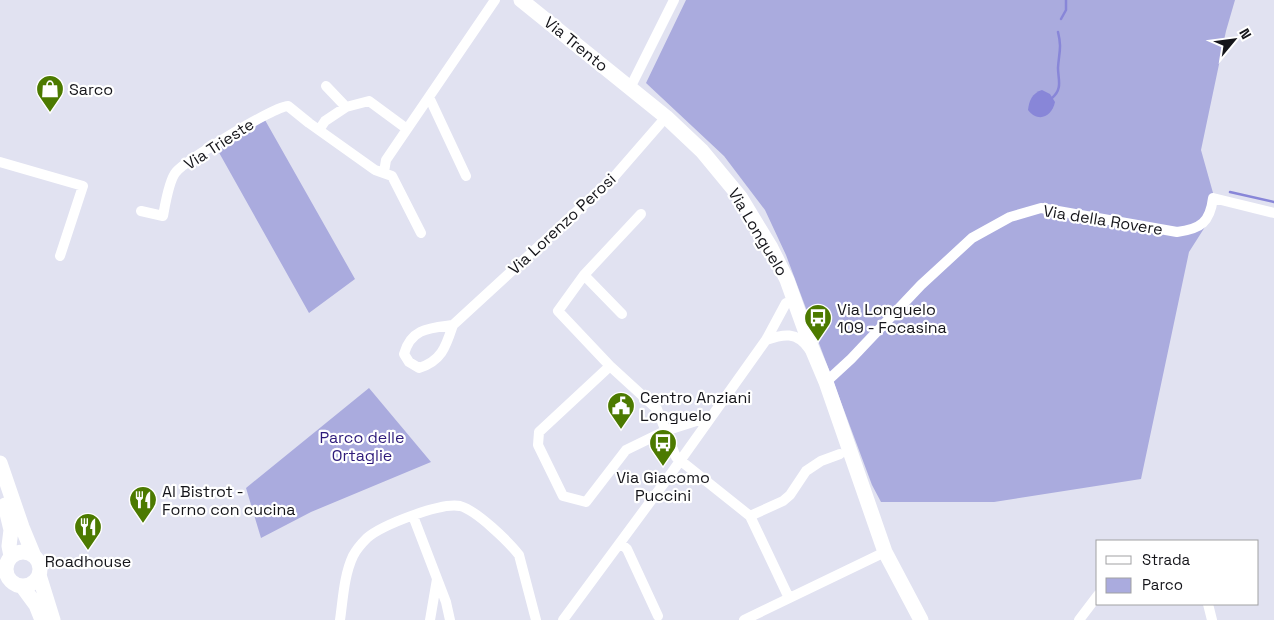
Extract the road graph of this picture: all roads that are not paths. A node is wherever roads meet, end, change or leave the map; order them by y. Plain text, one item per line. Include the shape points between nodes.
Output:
1 (495, 0) edge
2 (521, 0) edge
3 (674, 0) edge
4 (326, 86) dead end
5 (630, 88) junction
6 (429, 97) junction
7 (346, 107) junction
8 (666, 117) junction
9 (407, 129) junction
10 (319, 130) junction
11 (0, 162) edge
12 (384, 172) junction
13 (466, 176) dead end
14 (141, 211) dead end
15 (1274, 213) edge
16 (641, 214) dead end
17 (421, 232) dead end
18 (60, 256) dead end
19 (584, 275) junction
20 (787, 280) junction
21 (786, 303) junction
22 (622, 314) dead end
23 (453, 325) junction
24 (798, 339) junction
25 (766, 340) junction
26 (817, 362) junction
27 (610, 366) junction
28 (826, 382) junction
29 (835, 410) junction
30 (712, 416) junction
31 (666, 431) junction
32 (840, 454) dead end
33 (680, 460) junction
34 (0, 463) edge
35 (0, 479) edge
36 (413, 516) junction
37 (750, 516) junction
38 (620, 543) junction
39 (885, 552) junction
40 (34, 556) junction
41 (7, 558) edge
42 (39, 575) junction
43 (4, 576) edge
44 (437, 577) junction
45 (22, 586) junction
46 (789, 598) junction
47 (1096, 598) edge
48 (1208, 605) edge
49 (658, 616) dead end
50 (50, 619) edge
51 (340, 620) edge
52 (430, 620) edge
53 (450, 620) edge
54 (536, 620) edge
55 (563, 620) edge
56 (744, 620) edge
57 (921, 620) edge
58 (1079, 620) edge
59 (1212, 620) edge

1 - 6 street
2 - 5 street, Via Trento
3 - 5 street
4 - 7 street
5 - 8 street, Via Longuelo
6 - 9 street
6 - 13 street
7 - 9 street via 369,101
7 - 10 street
8 - 20 street, Via Longuelo via 702,151 740,197
8 - 23 street, Via Lorenzo Perosi via 613,178
9 - 12 street via 386,160
10 - 12 street, Via Trieste via 375,170
10 - 14 street, Via Trieste via 292,108 281,107 176,172 163,216
11 - 18 street via 83,186
12 - 17 street, Via Trieste via 392,176
15 - 28 street, Via della Rovere via 1213,198 1206,220 1194,230 1177,232 1041,208 1010,217 972,238
16 - 19 street
19 - 22 street
19 - 27 street via 558,311
20 - 21 street
20 - 26 street, Via Longuelo
21 - 24 street, Via Longuelo
21 - 25 street
23 - 23 street, Via Lorenzo Perosi via 425,328 407,344 404,354 409,362 419,368 428,366 444,351
24 - 25 street via 782,334
24 - 26 street
24 - 29 street, Via Longuelo
25 - 30 street
26 - 28 street, Via Longuelo
27 - 31 street via 656,409
27 - 31 street via 538,432 538,445 563,496 586,502 626,450
28 - 29 street, Via Longuelo
29 - 39 street, Via Longuelo
30 - 31 street
30 - 33 street
31 - 33 street
32 - 37 street via 806,471 783,501
33 - 37 street
33 - 38 street
34 - 40 street
35 - 41 street via 11,530
36 - 44 street
36 - 51 street via 368,537 353,554
36 - 54 street via 447,506 460,506 472,511 519,555
37 - 46 street
38 - 49 street via 627,549
38 - 55 street
39 - 46 street
39 - 57 street, Via Longuelo
40 - 41 street via 22,552
40 - 42 street via 39,563
41 - 43 street
42 - 45 street
42 - 50 street
43 - 45 street
44 - 52 street
44 - 53 street
45 - 50 street
46 - 56 street
47 - 58 street
48 - 59 street

